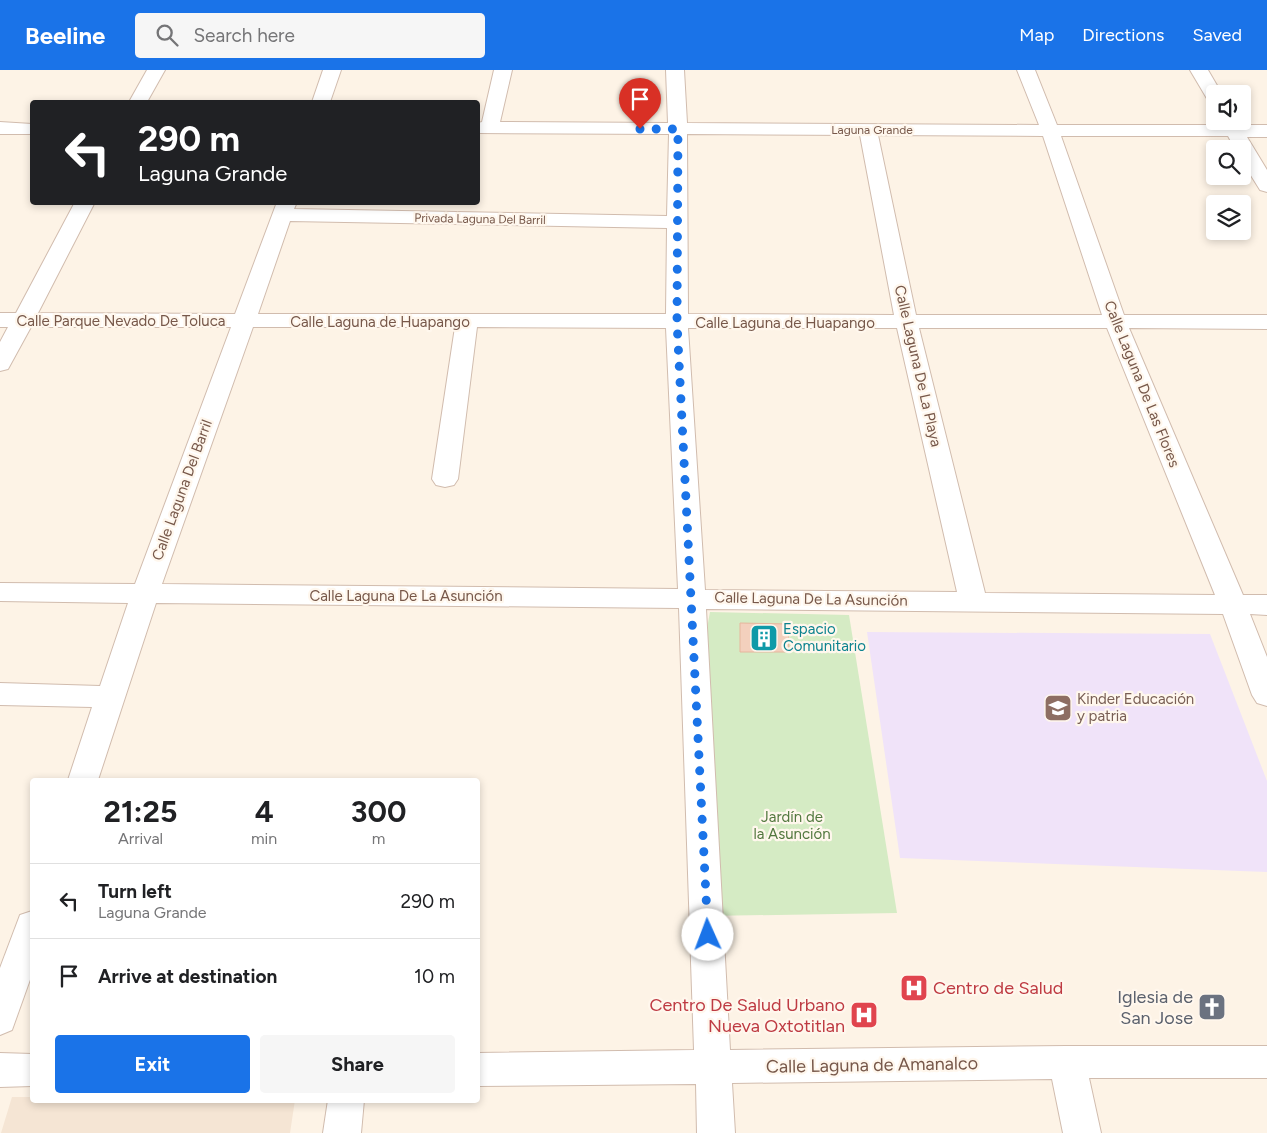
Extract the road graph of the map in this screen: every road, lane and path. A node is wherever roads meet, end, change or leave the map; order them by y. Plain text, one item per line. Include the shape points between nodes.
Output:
1 (156, 70) edge
2 (332, 70) edge
3 (503, 70) edge
4 (675, 70) edge
5 (1026, 70) edge
6 (1199, 70) edge
7 (1208, 85) edge
8 (139, 100) edge
9 (322, 100) edge
10 (1206, 127) edge
11 (0, 128) edge
12 (484, 128) edge
13 (1251, 128) edge
14 (30, 129) edge
15 (678, 129) junction
16 (868, 130) junction
17 (1050, 130) junction
18 (1233, 130) edge
19 (1267, 130) edge
20 (1267, 186) edge
21 (83, 205) edge
22 (285, 209) edge
23 (677, 222) junction
24 (0, 320) edge
25 (23, 320) junction
26 (242, 322) junction
27 (467, 322) junction
28 (677, 322) junction
29 (1267, 322) edge
30 (907, 323) junction
31 (1116, 323) junction
32 (0, 364) edge
33 (445, 479) dead end
34 (0, 592) edge
35 (145, 594) junction
36 (692, 598) junction
37 (973, 601) junction
38 (1233, 605) junction
39 (1267, 605) edge
40 (0, 694) edge
41 (1267, 695) edge
42 (111, 697) junction
43 (83, 778) edge
44 (30, 931) edge
45 (0, 1019) edge
46 (1067, 1062) junction
47 (1267, 1062) edge
48 (714, 1066) junction
49 (0, 1070) edge
50 (30, 1070) edge
51 (480, 1070) edge
52 (346, 1103) edge
53 (342, 1133) edge
54 (716, 1133) edge
55 (1082, 1133) edge

1 - 8 street
2 - 9 street
3 - 12 street
4 - 15 street
5 - 17 street, Calle Laguna De Las Flores
6 - 7 street
10 - 17 street, Laguna Grande
11 - 14 street
12 - 15 street, Laguna Grande
13 - 19 street, Laguna Grande
15 - 16 street, Laguna Grande
15 - 23 street
16 - 17 street, Laguna Grande
16 - 30 street, Calle Laguna De La Playa
17 - 31 street, Calle Laguna De Las Flores
18 - 20 street
21 - 25 street
22 - 23 street, Privada Laguna Del Barril
22 - 26 street, Calle Laguna Del Barril
23 - 28 street
24 - 25 street, Calle Parque Nevado De Toluca
25 - 26 street, Calle Parque Nevado De Toluca
25 - 32 street
26 - 27 street, Calle Laguna de Huapango
26 - 35 street, Calle Laguna Del Barril
27 - 28 street, Calle Laguna de Huapango
27 - 33 street
28 - 30 street, Calle Laguna de Huapango
28 - 36 street
29 - 31 street, Calle Laguna de Huapango
30 - 31 street, Calle Laguna de Huapango
30 - 37 street, Calle Laguna De La Playa
31 - 38 street, Calle Laguna De Las Flores
34 - 35 street, Calle Laguna De La Asunción
35 - 36 street, Calle Laguna De La Asunción
35 - 42 street, Calle Laguna Del Barril
36 - 37 street, Calle Laguna De La Asunción
36 - 48 street
37 - 38 street, Calle Laguna De La Asunción
38 - 39 street, Calle Laguna De La Asunción
38 - 41 street, Calle Laguna De Las Flores
40 - 42 street
42 - 43 street, Calle Laguna Del Barril
44 - 45 street
46 - 47 street, Calle Laguna de Amanalco
46 - 48 street, Calle Laguna de Amanalco
46 - 55 street
48 - 51 street, Calle Laguna de Amanalco
48 - 54 street
49 - 50 street
52 - 53 street

